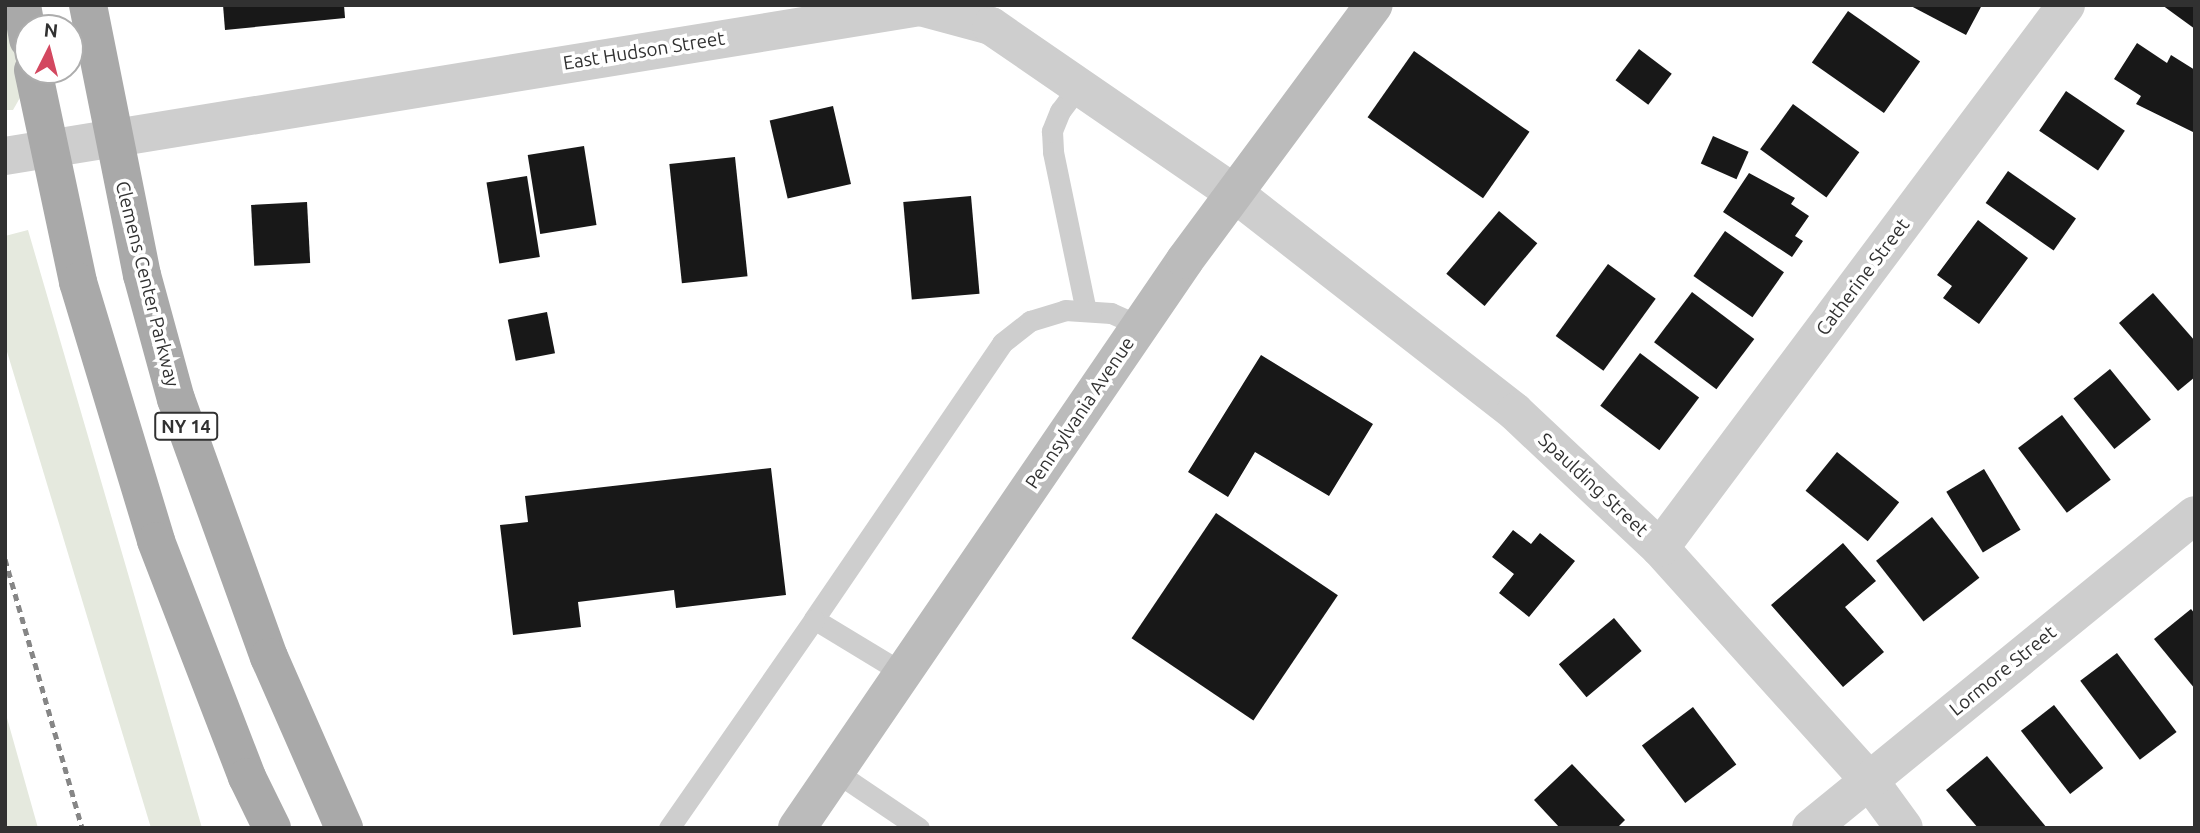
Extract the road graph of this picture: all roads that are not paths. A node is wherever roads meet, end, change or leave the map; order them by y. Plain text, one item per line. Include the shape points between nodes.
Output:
1 (88, 5) edge
2 (1374, 5) edge
3 (2066, 5) edge
4 (36, 84) edge
5 (1079, 86) junction
6 (112, 136) junction
7 (47, 148) junction
8 (5, 156) edge
9 (1234, 192) junction
10 (1085, 307) junction
11 (1140, 326) junction
12 (2195, 514) edge
13 (1660, 548) junction
14 (814, 619) junction
15 (903, 673) junction
16 (836, 772) junction
17 (1869, 780) junction
18 (272, 828) edge
19 (344, 828) edge
20 (669, 828) edge
21 (797, 828) edge
22 (919, 828) edge
23 (1811, 828) edge
24 (1905, 828) edge

1 - 6 main road, Clemens Center Parkway / NY 14
2 - 9 main road, Pennsylvania Avenue
3 - 13 street, Catherine Street
4 - 7 main road, NY 14
5 - 6 street, East Hudson Street via 991,26 920,7
5 - 9 street, East Hudson Street
5 - 10 lane via 1052,131
6 - 7 street, East Hudson Street
6 - 19 main road, Clemens Center Parkway / NY 14 via 176,399 269,657
7 - 8 street, East Hudson Street
7 - 18 main road, NY 14 via 78,282 156,541 247,777
9 - 11 main road, Pennsylvania Avenue
9 - 13 street, Spaulding Street via 1516,412
10 - 11 lane
10 - 14 lane via 1046,314 1012,331
11 - 15 main road, Pennsylvania Avenue
12 - 17 street, Lormore Street
13 - 17 street, Spaulding Street
14 - 15 lane
14 - 20 lane
15 - 16 main road, Pennsylvania Avenue
16 - 21 main road, Pennsylvania Avenue
16 - 22 lane
17 - 23 street, Lormore Street
17 - 24 street, Spaulding Street

